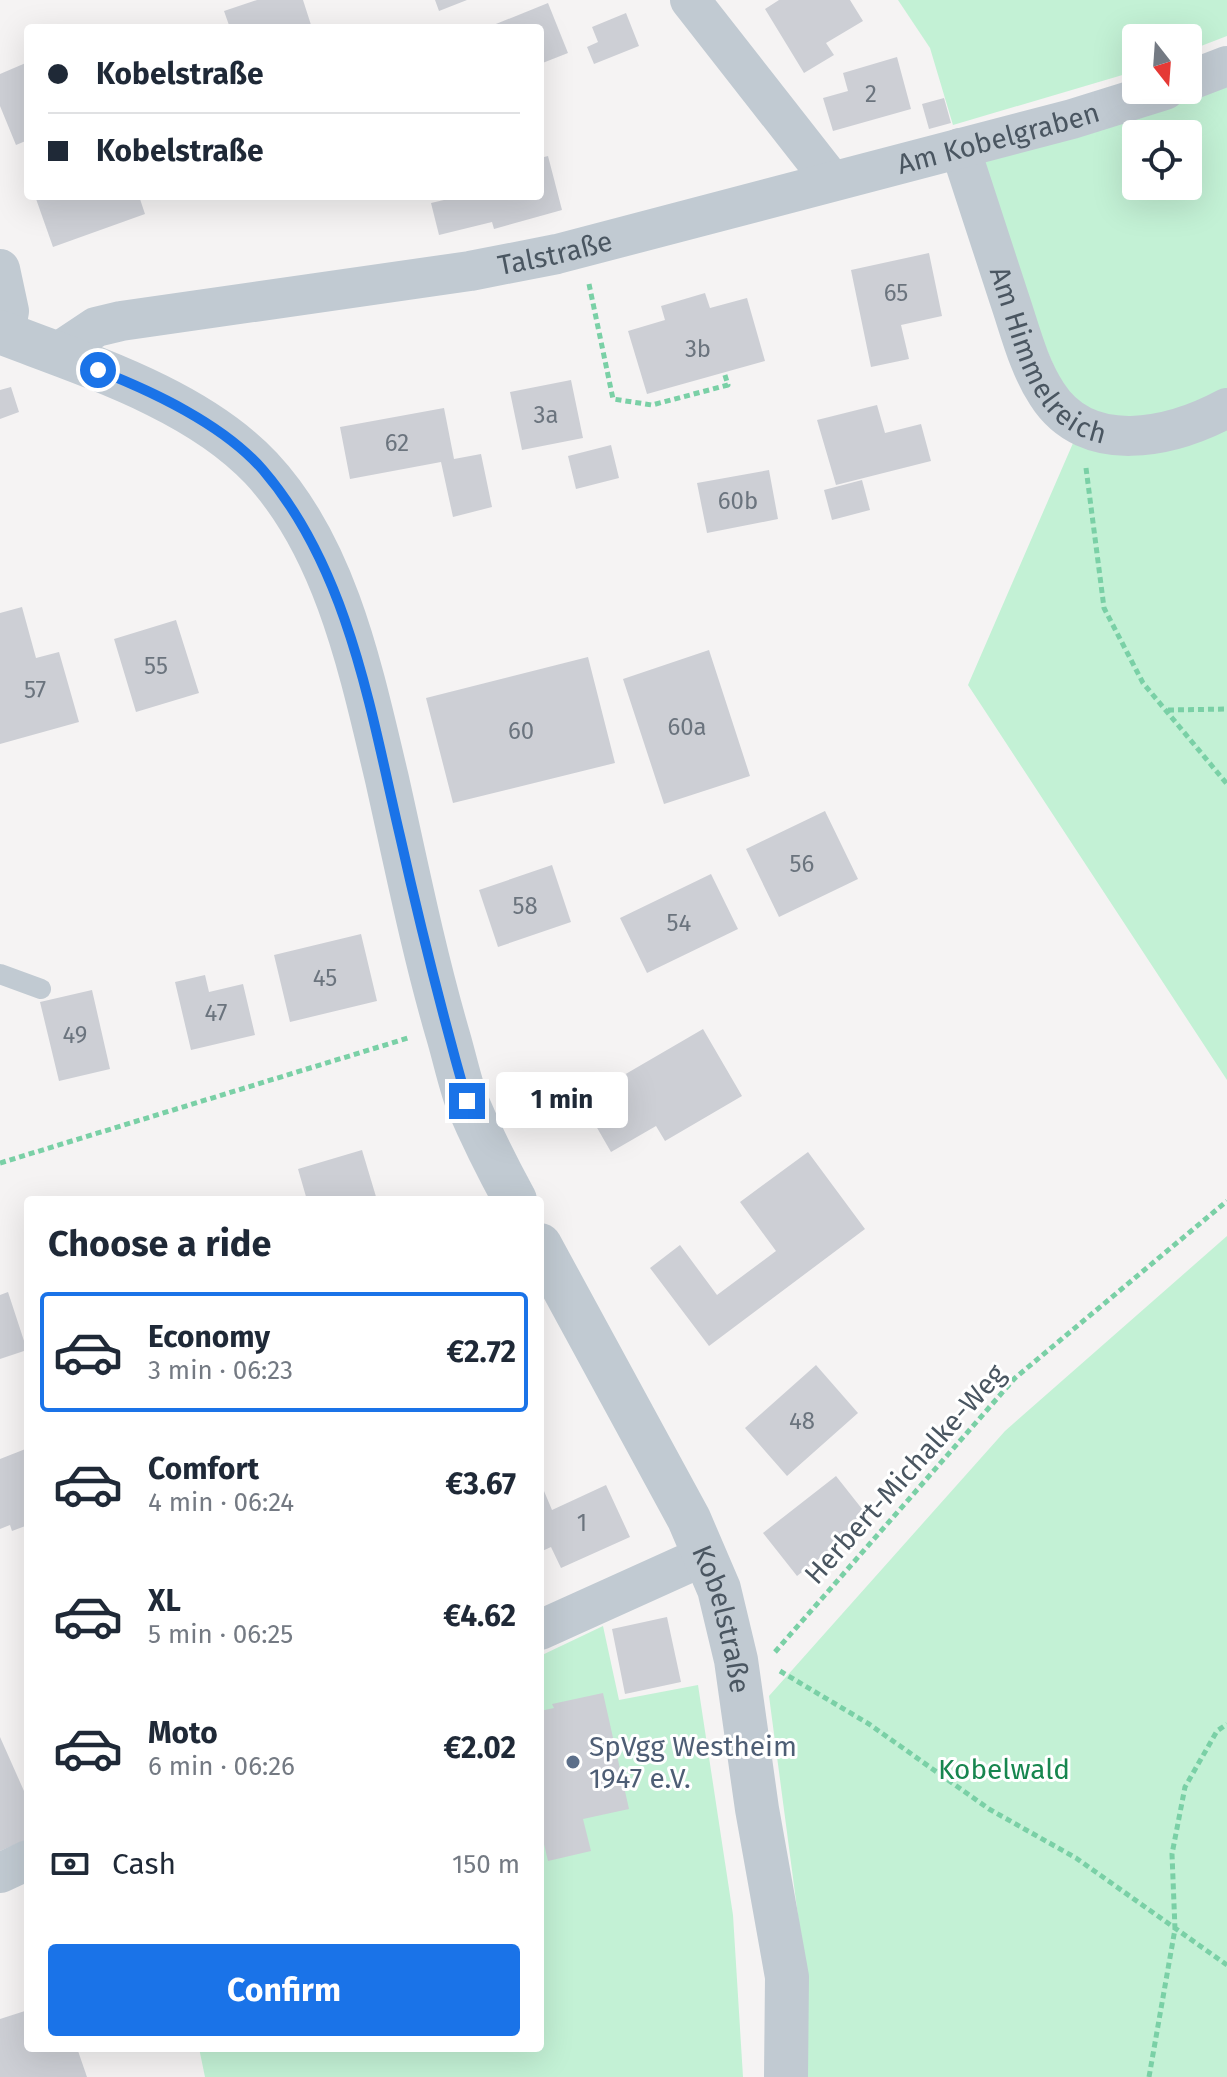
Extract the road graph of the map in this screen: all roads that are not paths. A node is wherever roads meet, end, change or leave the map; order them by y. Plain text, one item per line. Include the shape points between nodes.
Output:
1 (690, 0) edge
2 (1227, 66) edge
3 (1202, 76) edge
4 (1122, 103) edge
5 (960, 148) junction
6 (831, 180) junction
7 (0, 269) edge
8 (2, 333) edge
9 (57, 353) junction
10 (1227, 408) edge
11 (0, 974) edge
12 (41, 989) dead end
13 (513, 1196) edge
14 (544, 1252) edge
15 (706, 1555) junction
16 (544, 1628) edge
17 (24, 1862) edge
18 (0, 1873) edge
19 (786, 2077) edge

1 - 6 street
2 - 3 street
4 - 5 street, Am Kobelgraben
5 - 6 street, Am Kobelgraben
5 - 10 street, Am Himmelreich via 1034,370 1061,412 1080,427 1142,436 1173,431
6 - 9 street, Talstraße via 581,248 470,271 121,321 96,327
7 - 8 street via 9,311
8 - 9 street
9 - 13 street via 131,384 228,441 261,468 301,525 336,597 367,697 467,1101
11 - 12 lane
14 - 15 street, Kobelstraße
15 - 16 street
15 - 19 street, Kobelstraße via 727,1620 787,1977
17 - 18 street

